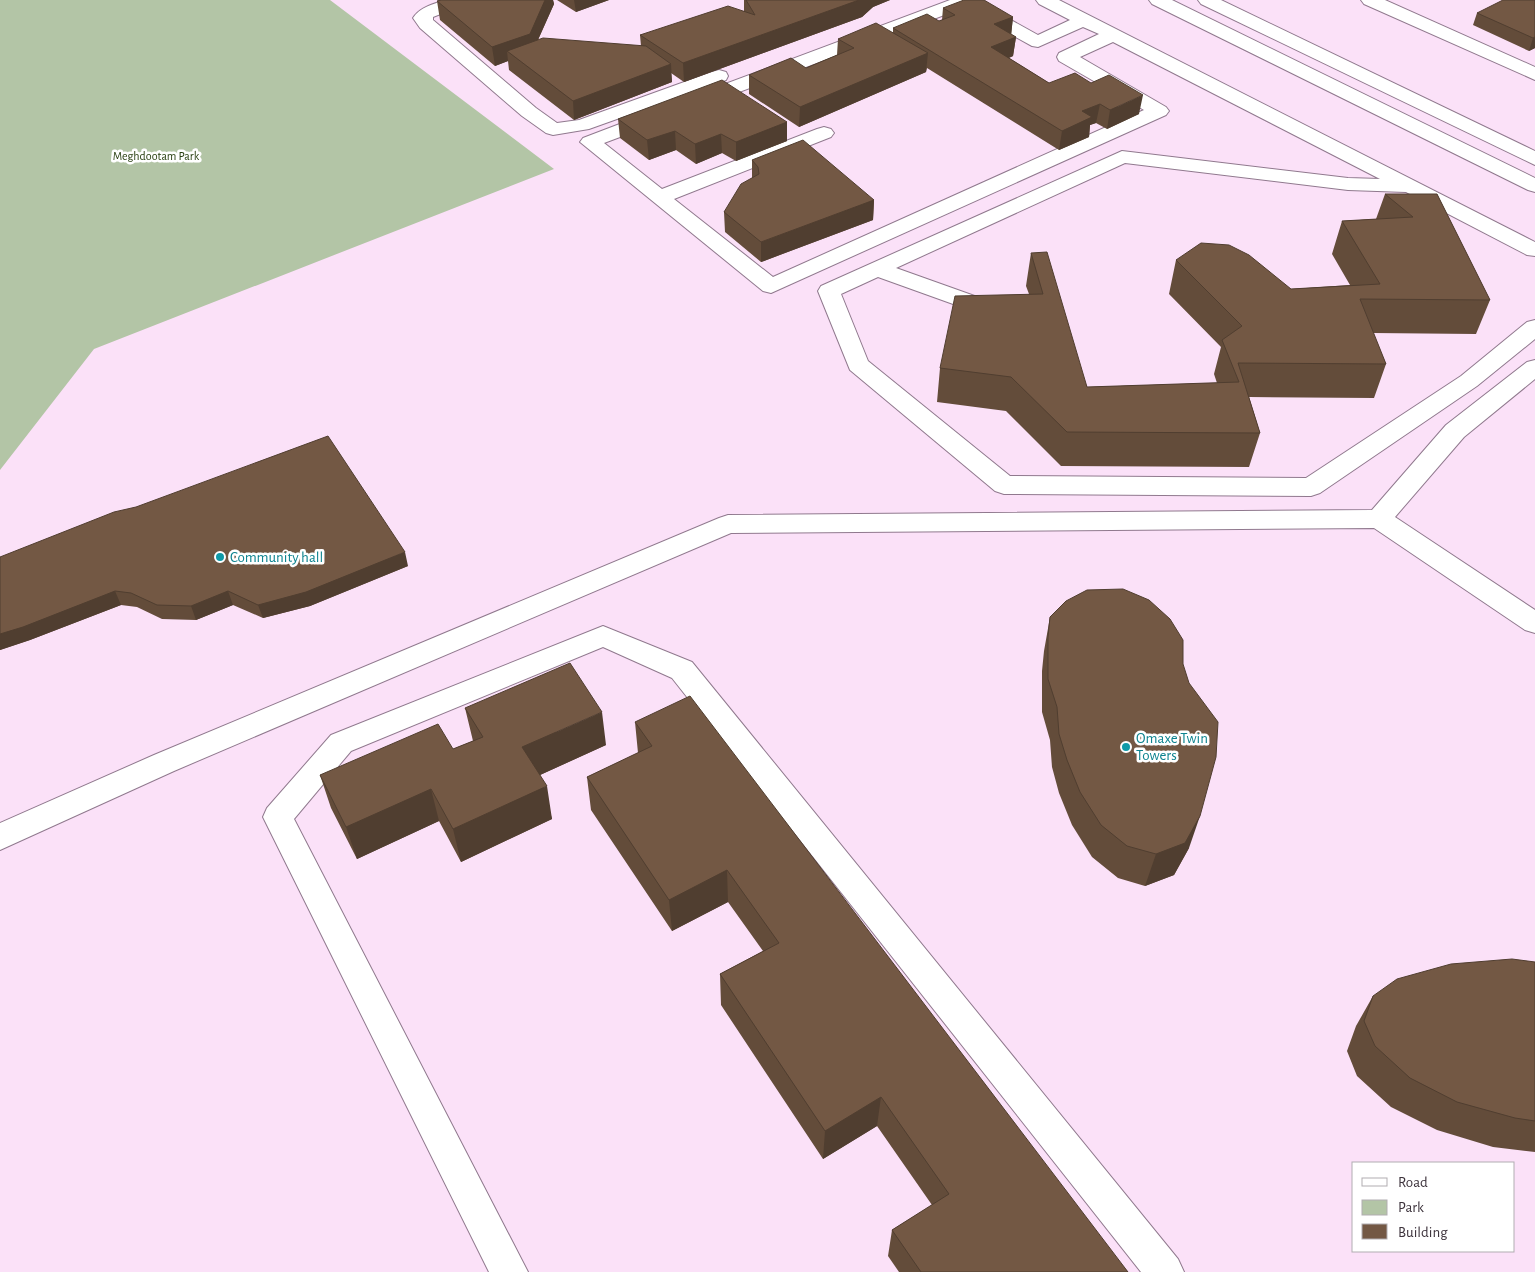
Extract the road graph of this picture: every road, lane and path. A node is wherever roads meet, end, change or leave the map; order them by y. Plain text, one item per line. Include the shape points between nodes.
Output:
1 (460, 0) edge
2 (930, 0) edge
3 (1045, 0) edge
4 (1158, 0) edge
5 (1207, 0) edge
6 (1370, 0) edge
7 (1083, 20) junction
8 (1112, 35) junction
9 (1038, 42) junction
10 (1066, 57) junction
11 (1535, 74) edge
12 (824, 133) dead end
13 (1535, 159) edge
14 (1407, 186) junction
15 (1535, 186) edge
16 (660, 197) junction
17 (1535, 250) edge
18 (877, 268) junction
19 (1011, 317) edge
20 (1535, 327) edge
21 (1535, 367) edge
22 (1379, 519) junction
23 (1535, 623) edge
24 (0, 837) edge
25 (510, 1272) edge
26 (1165, 1272) edge

1 - 2 street via 427,12 422,18 514,100 552,129 565,129
3 - 7 street
4 - 15 street
5 - 13 street
6 - 11 street
7 - 8 street
7 - 9 street
8 - 10 street
8 - 14 street
9 - 10 street
9 - 16 street via 964,1 590,142
10 - 16 street via 1159,111 771,286
12 - 16 street
14 - 17 street
14 - 18 street via 1348,184 1122,157
18 - 19 street
18 - 20 street via 829,291 858,365 1004,485 1311,487 1469,381
21 - 22 street via 1455,432
22 - 23 street
22 - 24 street via 728,524 164,763
25 - 26 street via 278,817 341,743 603,636 682,670

